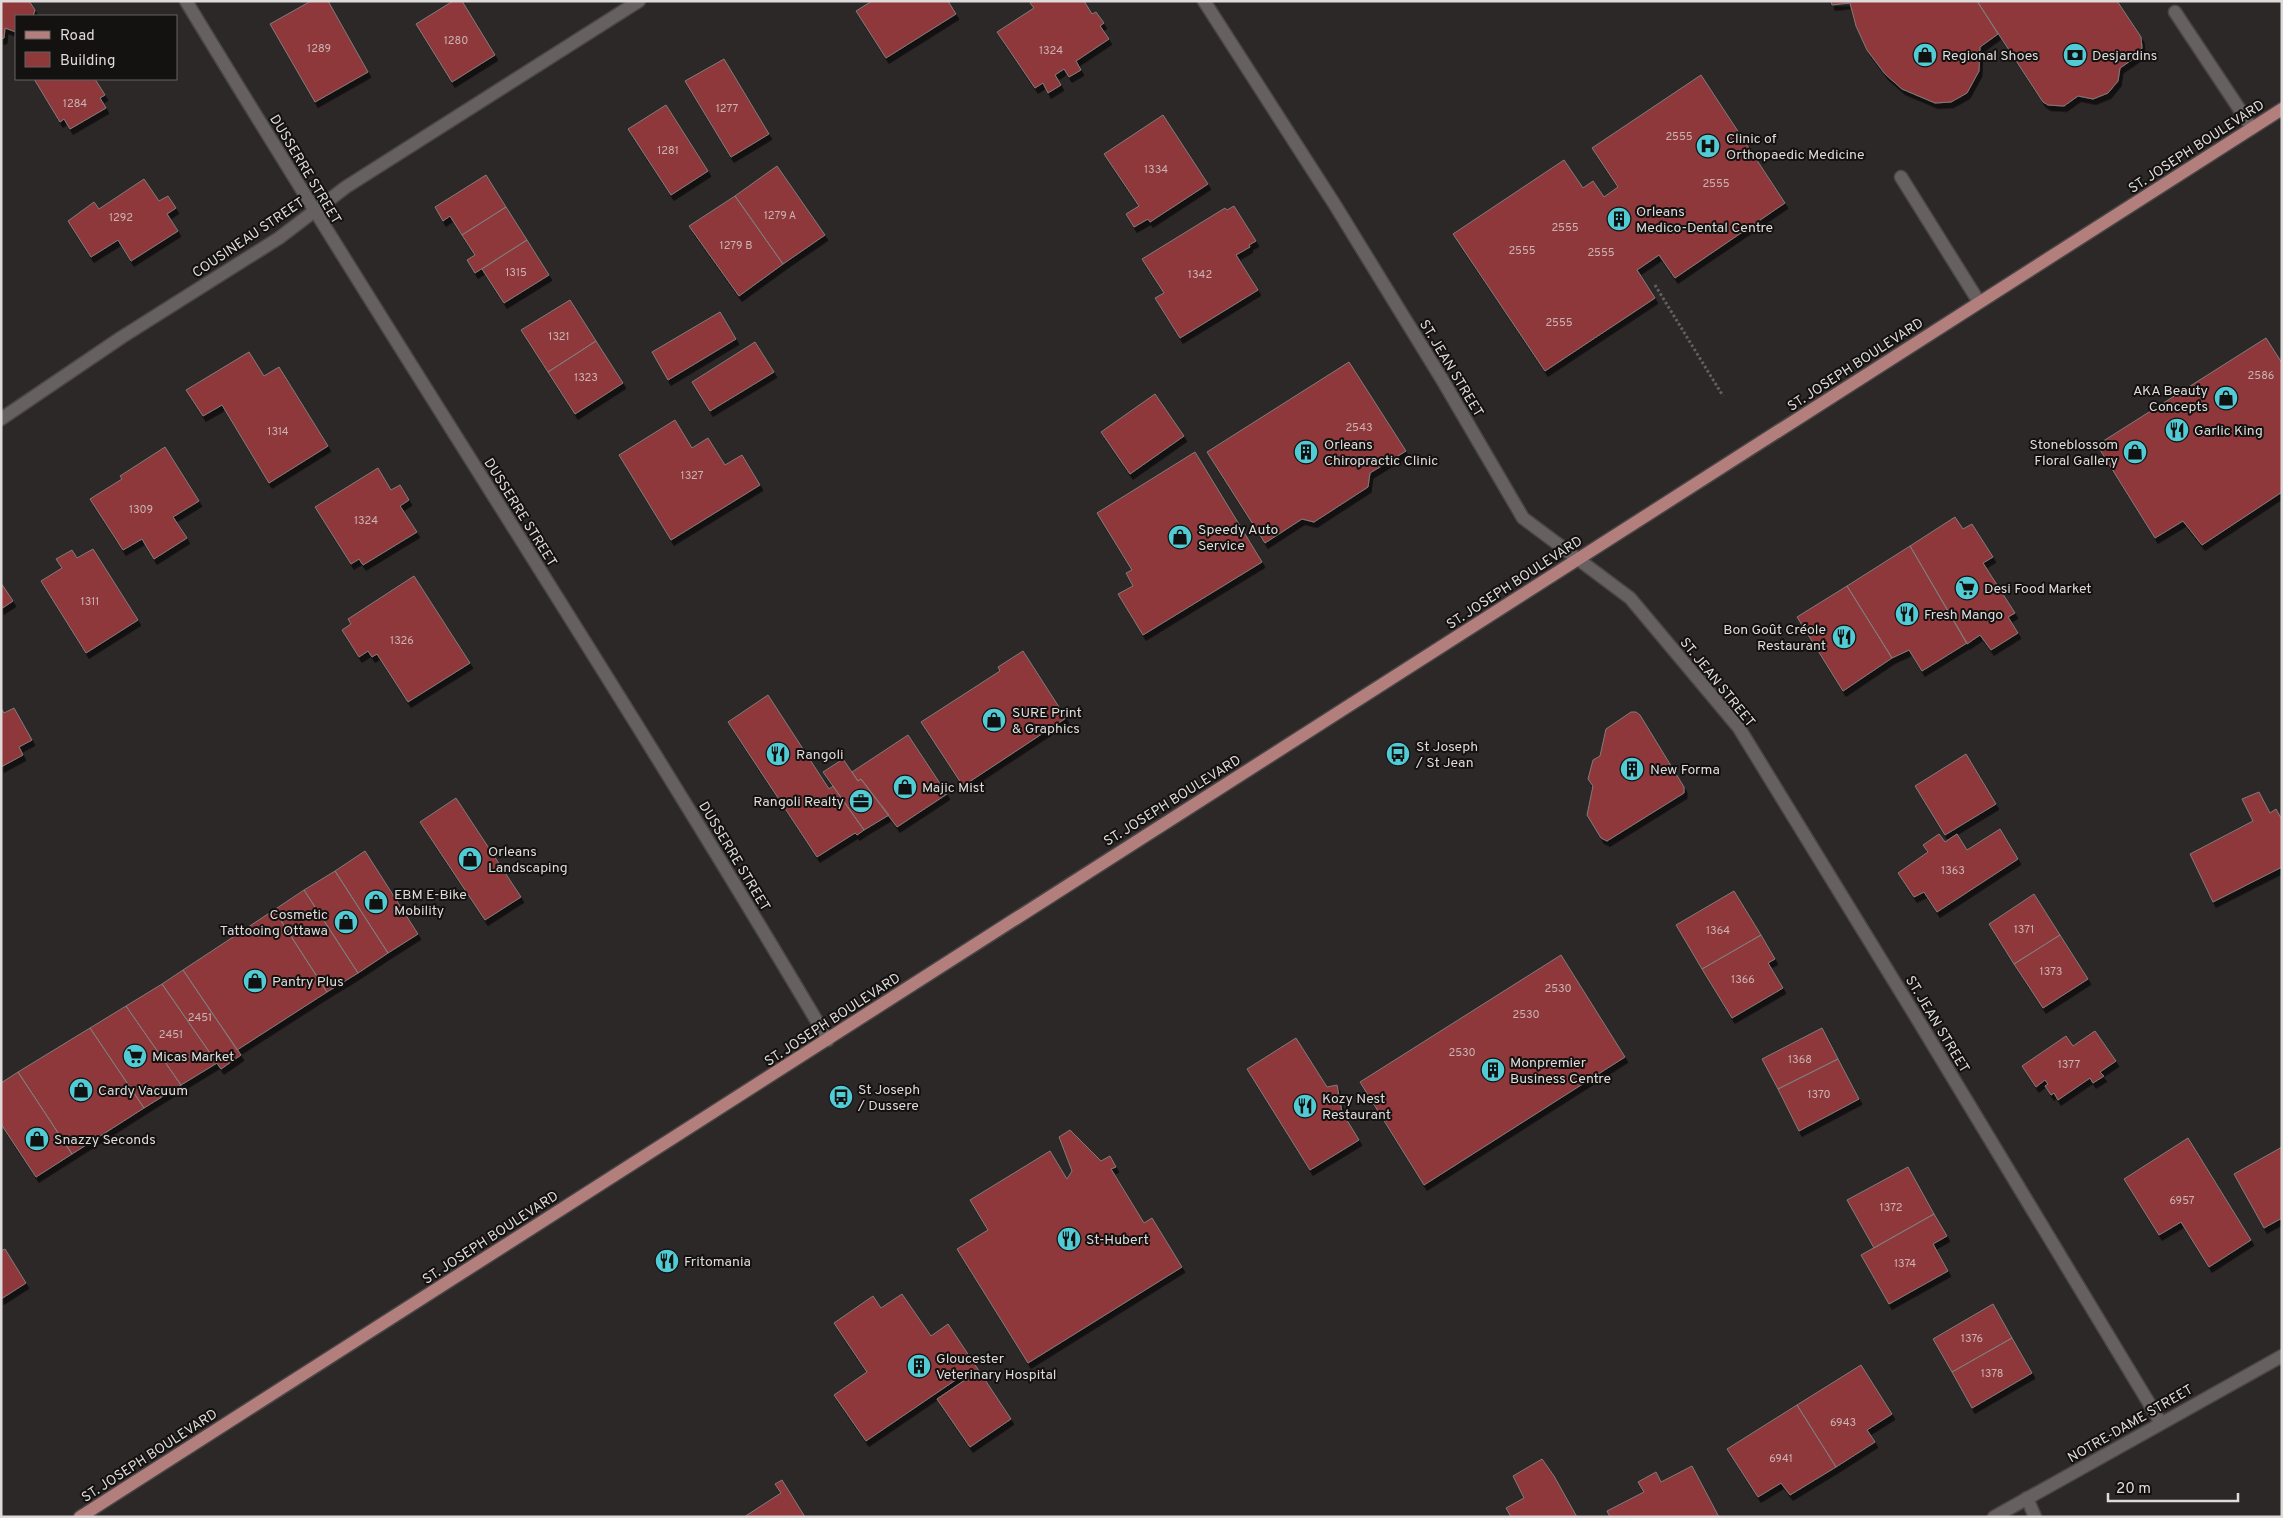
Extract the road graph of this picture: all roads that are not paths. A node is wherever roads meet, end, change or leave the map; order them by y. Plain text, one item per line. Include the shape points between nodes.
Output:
1 (186, 1) edge
2 (638, 1) edge
3 (1204, 1) edge
4 (2176, 12) dead end
5 (2282, 109) edge
6 (2252, 128) junction
7 (1902, 177) dead end
8 (314, 212) junction
9 (1980, 302) junction
10 (1, 419) edge
11 (1579, 558) junction
12 (828, 1040) junction
13 (2282, 1356) edge
14 (2161, 1423) junction
15 (2027, 1498) junction
16 (80, 1517) edge
17 (1994, 1517) edge
18 (2035, 1517) edge

1 - 8 street, DUSSERRE STREET
2 - 8 street, COUSINEAU STREET via 346,187
3 - 11 street, ST. JEAN STREET via 1344,220 1523,518
4 - 6 street
5 - 6 main road, ST. JOSEPH BOULEVARD
6 - 9 main road, ST. JOSEPH BOULEVARD
7 - 9 street
8 - 10 street, COUSINEAU STREET
8 - 12 street, DUSSERRE STREET via 641,728
9 - 11 main road, ST. JOSEPH BOULEVARD
11 - 12 main road, ST. JOSEPH BOULEVARD
11 - 14 street, ST. JEAN STREET via 1630,598 1739,728
12 - 16 main road, ST. JOSEPH BOULEVARD
13 - 14 street, NOTRE-DAME STREET
14 - 15 street, NOTRE-DAME STREET
15 - 17 street, NOTRE-DAME STREET
15 - 18 street

